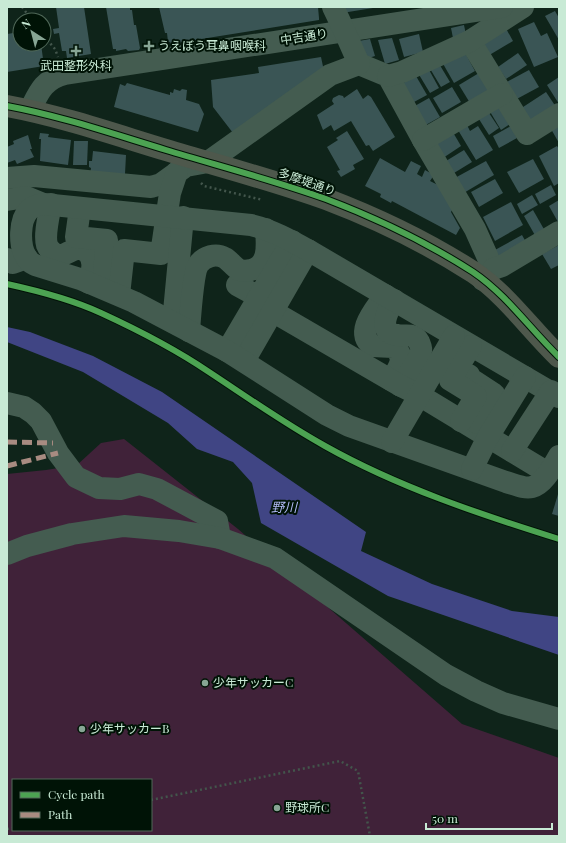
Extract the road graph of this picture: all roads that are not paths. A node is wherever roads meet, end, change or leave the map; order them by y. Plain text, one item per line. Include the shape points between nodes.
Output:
1 (333, 7) edge
2 (502, 7) edge
3 (523, 7) edge
4 (344, 30) junction
5 (470, 41) junction
6 (359, 64) junction
7 (388, 76) junction
8 (502, 94) junction
9 (7, 106) edge
10 (30, 110) junction
11 (559, 114) edge
12 (423, 140) junction
13 (208, 162) junction
14 (182, 169) junction
15 (7, 178) edge
16 (7, 200) edge
17 (47, 204) junction
18 (80, 208) junction
19 (7, 213) edge
20 (175, 216) junction
21 (266, 229) junction
22 (559, 232) edge
23 (14, 240) edge
24 (300, 245) junction
25 (14, 257) edge
26 (488, 275) junction
27 (237, 285) dead end
28 (103, 289) junction
29 (390, 298) junction
30 (265, 304) junction
31 (181, 327) junction
32 (470, 345) junction
33 (235, 356) junction
34 (559, 357) edge
35 (525, 377) junction
36 (403, 387) junction
37 (556, 396) edge
38 (7, 403) edge
39 (474, 429) junction
40 (392, 442) junction
41 (518, 454) junction
42 (554, 464) edge
43 (472, 469) junction
44 (220, 538) junction
45 (7, 554) edge
46 (559, 720) edge

1 - 4 street
2 - 4 street, 中吉通り
3 - 5 street
4 - 6 street
4 - 10 street, 中吉通り via 56,76 40,90
5 - 7 street
5 - 8 street
6 - 7 street
6 - 13 street via 330,75
7 - 12 street
8 - 11 street via 527,134
8 - 12 street
9 - 10 main road, 多摩堤通り
10 - 13 main road, 多摩堤通り
12 - 26 street via 475,229
13 - 14 street
13 - 26 main road, 多摩堤通り via 327,199
14 - 15 street via 161,184 151,187 34,176
14 - 20 street via 170,193
16 - 17 street via 26,197
17 - 18 street
17 - 23 street via 29,210
17 - 28 street via 46,240 49,249 62,255 75,249 85,250 91,256
18 - 20 street
18 - 28 street via 76,237 107,240
19 - 23 street
20 - 21 street
20 - 28 street via 161,254 124,250
20 - 31 street
21 - 24 street
21 - 31 street via 266,257 254,270 238,269 221,256 211,256 200,262
22 - 26 street
23 - 25 street via 22,246
24 - 29 street
24 - 30 street
25 - 28 street
26 - 34 main road, 多摩堤通り via 534,332
27 - 30 street
28 - 31 street
29 - 32 street
29 - 36 street via 385,317 388,330 397,335 414,337 421,348 420,356
30 - 33 street
30 - 36 street
31 - 33 street
32 - 35 street
32 - 36 street
32 - 39 street via 468,377 494,394
33 - 40 street via 327,414 349,426
35 - 37 street
35 - 39 street
36 - 39 street
36 - 40 street
37 - 41 street
38 - 44 street via 24,407 41,421 58,453 76,477 99,488 120,489 139,484 157,489 218,521
39 - 41 street
39 - 43 street
40 - 43 street
41 - 42 street
42 - 43 street via 532,487 506,482
44 - 45 street via 124,526 72,534
44 - 46 street via 275,558 446,675 503,703

